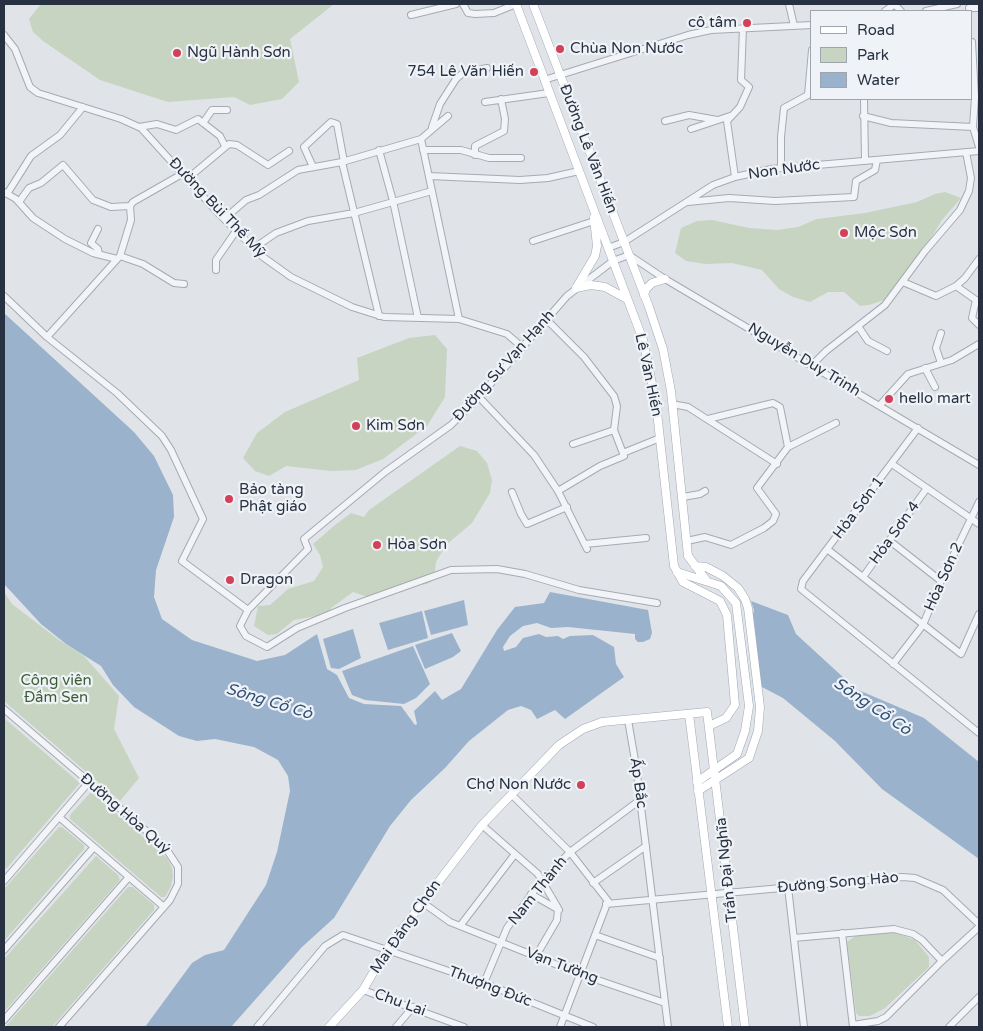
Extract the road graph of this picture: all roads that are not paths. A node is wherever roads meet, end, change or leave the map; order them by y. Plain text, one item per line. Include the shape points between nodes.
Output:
1 (456, 4) edge
2 (464, 4) edge
3 (516, 4) edge
4 (533, 4) edge
5 (789, 4) edge
6 (957, 4) edge
7 (969, 8) edge
8 (979, 8) edge
9 (930, 10) edge
10 (411, 15) dead end
11 (794, 26) junction
12 (810, 26) edge
13 (742, 28) junction
14 (4, 35) edge
15 (487, 68) dead end
16 (973, 70) edge
17 (810, 72) edge
18 (559, 74) junction
19 (544, 80) junction
20 (549, 93) junction
21 (501, 99) junction
22 (864, 100) edge
23 (485, 102) dead end
24 (83, 108) junction
25 (227, 110) dead end
26 (448, 116) dead end
27 (731, 116) junction
28 (863, 116) junction
29 (717, 120) junction
30 (664, 121) dead end
31 (203, 123) junction
32 (139, 127) junction
33 (973, 127) junction
34 (691, 128) dead end
35 (428, 132) junction
36 (420, 139) junction
37 (225, 146) junction
38 (979, 146) edge
39 (379, 150) junction
40 (423, 150) junction
41 (289, 151) dead end
42 (979, 151) edge
43 (966, 152) junction
44 (475, 154) junction
45 (521, 158) dead end
46 (877, 160) junction
47 (866, 161) junction
48 (343, 162) junction
49 (313, 167) junction
50 (781, 168) junction
51 (579, 171) junction
52 (429, 176) junction
53 (185, 177) junction
54 (735, 177) junction
55 (432, 190) junction
56 (6, 193) edge
57 (393, 201) junction
58 (19, 202) junction
59 (688, 202) junction
60 (130, 206) junction
61 (594, 211) junction
62 (354, 213) junction
63 (224, 219) junction
64 (594, 221) junction
65 (98, 229) dead end
66 (236, 231) junction
67 (533, 241) dead end
68 (624, 242) junction
69 (254, 248) junction
70 (608, 248) junction
71 (99, 254) junction
72 (629, 256) junction
73 (119, 258) junction
74 (979, 259) edge
75 (613, 261) junction
76 (216, 270) dead end
77 (664, 279) junction
78 (904, 282) junction
79 (184, 284) dead end
80 (956, 286) junction
81 (576, 288) junction
82 (644, 295) junction
83 (4, 296) edge
84 (628, 299) junction
85 (379, 316) junction
86 (418, 318) junction
87 (459, 319) junction
88 (546, 319) junction
89 (979, 325) edge
90 (858, 326) junction
91 (940, 333) dead end
92 (46, 337) junction
93 (979, 344) edge
94 (522, 347) junction
95 (887, 351) dead end
96 (942, 363) junction
97 (812, 366) junction
98 (925, 368) junction
99 (935, 387) dead end
100 (479, 396) junction
101 (672, 404) junction
102 (880, 405) junction
103 (708, 419) junction
104 (836, 423) dead end
105 (918, 428) junction
106 (614, 430) junction
107 (660, 438) junction
108 (574, 444) dead end
109 (788, 447) junction
110 (623, 453) junction
111 (777, 464) junction
112 (892, 464) junction
113 (979, 465) edge
114 (927, 488) junction
115 (705, 491) dead end
116 (512, 492) dead end
117 (558, 492) junction
118 (682, 497) junction
119 (979, 502) edge
120 (567, 507) junction
121 (971, 518) junction
122 (979, 524) edge
123 (646, 538) dead end
124 (687, 541) junction
125 (890, 541) junction
126 (827, 549) junction
127 (695, 566) junction
128 (677, 572) junction
129 (863, 577) junction
130 (706, 580) junction
131 (941, 581) junction
132 (658, 603) dead end
133 (248, 610) junction
134 (979, 614) edge
135 (923, 625) junction
136 (893, 664) junction
137 (734, 705) junction
138 (748, 706) junction
139 (4, 709) edge
140 (707, 712) joint
141 (689, 714) junction
142 (628, 720) junction
143 (709, 726) junction
144 (979, 732) edge
145 (715, 769) junction
146 (716, 779) junction
147 (89, 782) junction
148 (697, 782) junction
149 (698, 791) junction
150 (511, 794) junction
151 (640, 800) junction
152 (59, 817) junction
153 (482, 825) junction
154 (646, 846) junction
155 (94, 847) junction
156 (570, 852) junction
157 (515, 854) junction
158 (130, 877) junction
159 (4, 881) edge
160 (542, 881) junction
161 (593, 883) junction
162 (788, 887) junction
163 (730, 892) junction
164 (711, 893) junction
165 (531, 894) junction
166 (653, 900) junction
167 (422, 902) junction
168 (606, 904) junction
169 (164, 907) junction
170 (558, 910) junction
171 (460, 926) junction
172 (979, 926) edge
173 (842, 933) junction
174 (595, 935) junction
175 (794, 938) junction
176 (502, 942) junction
177 (387, 949) junction
178 (4, 950) edge
179 (536, 956) junction
180 (660, 958) junction
181 (942, 961) junction
182 (580, 974) junction
183 (484, 984) junction
184 (363, 990) junction
185 (979, 998) edge
186 (665, 1003) junction
187 (413, 1007) junction
188 (564, 1016) junction
189 (4, 1020) edge
190 (449, 1025) edge
191 (853, 1026) edge
192 (59, 1027) edge
193 (256, 1027) edge
194 (329, 1027) edge
195 (396, 1027) edge
196 (464, 1027) edge
197 (560, 1027) edge
198 (594, 1027) edge
199 (668, 1027) edge
200 (728, 1027) edge
201 (745, 1027) edge
202 (804, 1027) edge
203 (948, 1027) edge

1 - 10 street
2 - 3 street via 468,13 475,14 494,13
3 - 19 main road, Đường Lê Văn Hiến
4 - 18 main road, Đường Lê Văn Hiến
5 - 11 street
6 - 9 street
7 - 8 street
11 - 12 street
11 - 13 street
13 - 18 street via 710,30 667,40
13 - 27 street via 741,80 749,87 740,107
14 - 24 street, Đường Bùi Thế Mỹ via 15,49 30,87
15 - 35 street via 463,73 456,79
16 - 33 street
17 - 50 street via 808,95 784,108
18 - 19 street
18 - 68 main road, Đường Lê Văn Hiến
19 - 20 main road, Đường Lê Văn Hiến
20 - 21 street
20 - 51 main road, Đường Lê Văn Hiến
21 - 23 street
21 - 44 street via 504,130 502,134 475,146
22 - 28 street
24 - 32 street, Đường Bùi Thế Mỹ
24 - 56 street via 60,135 31,156
25 - 31 street via 212,110
26 - 35 street
27 - 29 street
27 - 54 street via 727,121
28 - 33 street via 891,123
28 - 47 street
29 - 30 street via 689,115
29 - 34 street
31 - 32 street via 196,119 176,130 157,124
31 - 37 street via 220,136
32 - 53 street, Đường Bùi Thế Mỹ
33 - 38 street
35 - 36 street
36 - 39 street
36 - 40 street
37 - 41 street via 235,144 268,165
37 - 53 street
39 - 48 street
39 - 57 street
40 - 44 street via 454,149
40 - 52 street
42 - 43 street, Non Nước
43 - 46 street, Non Nước
43 - 78 street via 971,178 965,201
44 - 45 street via 489,158
46 - 47 street, Non Nước
46 - 59 street via 874,170 856,182 854,197 775,201 729,198
47 - 50 street, Non Nước
48 - 49 street
48 - 49 street via 338,124 332,122 304,147
48 - 62 street
49 - 63 street via 298,170 246,200
50 - 54 street, Non Nước
51 - 52 street via 520,180
51 - 61 main road, Lê Văn Hiến
52 - 55 street
53 - 60 street
53 - 63 street, Đường Bùi Thế Mỹ
54 - 59 street, Non Nước via 713,185
55 - 57 street
55 - 87 street
56 - 58 street
57 - 62 street
57 - 86 street
58 - 60 street via 29,188 41,183 63,165 93,200 111,207
58 - 71 street via 43,225
59 - 68 street, Non Nước
60 - 73 street via 131,220
61 - 64 main road
61 - 70 main road, Lê Văn Hiến
62 - 69 street via 308,222 276,234
62 - 85 street
63 - 66 street, Đường Bùi Thế Mỹ
64 - 67 street
64 - 81 main road via 595,256
65 - 71 street via 91,243
66 - 69 street, Đường Bùi Thế Mỹ
66 - 76 street via 216,260
68 - 70 street, Non Nước
68 - 72 main road, Đường Lê Văn Hiến
69 - 85 street, Đường Bùi Thế Mỹ via 291,276 352,307
70 - 75 main road, Lê Văn Hiến
71 - 73 street
72 - 75 street, Đường Sư Vạn Hạnh
72 - 77 street, Nguyễn Duy Trinh
72 - 82 main road, Đường Lê Văn Hiến
73 - 79 street via 143,264 174,283
73 - 92 street
74 - 80 street
75 - 81 street, Đường Sư Vạn Hạnh
75 - 84 main road, Lê Văn Hiến
77 - 82 main road via 652,283
77 - 97 street, Nguyễn Duy Trinh
78 - 80 street via 936,296
78 - 90 street via 886,305
80 - 89 street via 977,301 972,318
81 - 84 main road via 605,287
81 - 88 street, Đường Sư Vạn Hạnh
82 - 101 main road, Lê Văn Hiến via 663,349
83 - 92 street
84 - 107 main road, Lê Văn Hiến via 648,361
85 - 86 street, Đường Bùi Thế Mỹ
86 - 87 street, Đường Bùi Thế Mỹ
87 - 94 street, Đường Bùi Thế Mỹ via 508,334
88 - 94 street, Đường Sư Vạn Hạnh
88 - 106 street via 584,357 614,396 617,406
90 - 95 street via 868,341
90 - 97 street
91 - 96 street via 936,348
92 - 133 street via 117,393 162,436 203,519 182,561
93 - 96 street
94 - 100 street, Đường Sư Vạn Hạnh
96 - 98 street
97 - 102 street, Nguyễn Duy Trinh
98 - 99 street
98 - 102 street via 908,374
100 - 117 street via 521,439
100 - 133 street, Đường Sư Vạn Hạnh via 450,425 385,472 304,539 308,549
101 - 103 street via 688,407
101 - 118 main road, Lê Văn Hiến
102 - 105 street, Nguyễn Duy Trinh
103 - 109 street via 772,403 780,407
103 - 111 street
104 - 109 street
105 - 112 street, Hỏa Sơn 1
105 - 113 street, Nguyễn Duy Trinh
106 - 108 street
106 - 110 street
107 - 110 street
107 - 128 main road, Lê Văn Hiến via 672,559
109 - 111 street
110 - 117 street via 624,456 600,466
111 - 124 street via 757,488 776,512 773,521 730,545 704,538
112 - 114 street
112 - 126 street, Hỏa Sơn 1
114 - 121 street
114 - 125 street, Hỏa Sơn 4
115 - 118 street
116 - 120 street via 527,524
117 - 120 street
118 - 124 main road, Lê Văn Hiến
119 - 121 street, Hỏa Sơn 2
120 - 123 street via 586,547
121 - 122 street
121 - 131 street, Hỏa Sơn 2
124 - 127 main road, Lê Văn Hiến via 688,556
125 - 129 street, Hỏa Sơn 4
125 - 131 street
126 - 129 street
126 - 136 street, Hỏa Sơn 1 via 803,581 801,589
127 - 130 main road
127 - 146 main road via 706,567 731,582 738,588 748,608 760,707 758,731 749,758
128 - 130 main road
128 - 137 main road via 683,582 720,601 727,615
129 - 135 street
130 - 138 main road via 721,586 736,602
131 - 135 street, Hỏa Sơn 2
132 - 133 street via 579,590 497,568 451,570 297,628 267,647 246,636 240,626
134 - 135 street via 961,654
135 - 136 street, Hỏa Sơn 2
136 - 144 street
137 - 138 main road
137 - 143 main road via 726,718
138 - 145 main road via 745,731 737,754
139 - 147 street, Đường Hòa Quý
140 - 141 main road, Mai Đăng Chơn
140 - 143 main road, Trần Đại Nghĩa
141 - 142 main road, Mai Đăng Chơn
141 - 148 main road, Trần Đại Nghĩa
142 - 150 main road, Mai Đăng Chơn via 602,722 572,736 539,763
142 - 151 street, Ấp Bắc
143 - 145 main road, Trần Đại Nghĩa
145 - 146 main road, Trần Đại Nghĩa
145 - 148 main road
146 - 149 main road
146 - 163 main road, Trần Đại Nghĩa
147 - 152 street
147 - 169 street, Đường Hòa Quý via 166,847 173,857 178,867 178,884
148 - 149 main road, Trần Đại Nghĩa
149 - 164 main road, Trần Đại Nghĩa
150 - 153 main road, Mai Đăng Chơn
150 - 156 street
151 - 154 street, Ấp Bắc
151 - 156 street, Nam Thành
152 - 155 street
152 - 159 street
153 - 157 street
153 - 167 main road, Mai Đăng Chơn
154 - 161 street
154 - 166 street, Ấp Bắc
155 - 158 street
155 - 178 street
156 - 160 street, Nam Thành
156 - 161 street
157 - 160 street
157 - 171 street
158 - 169 street
158 - 189 street
160 - 165 street, Nam Thành
160 - 170 street
161 - 168 street via 608,901
162 - 163 street, Đường Song Hào
162 - 172 street, Đường Song Hào via 888,877 915,878 948,893
162 - 175 street
163 - 164 street, Đường Song Hào
163 - 201 main road, Trần Đại Nghĩa
164 - 166 street, Đường Song Hào
164 - 200 main road, Trần Đại Nghĩa
165 - 170 street
165 - 176 street, Nam Thành via 507,928
166 - 168 street, Đường Song Hào
166 - 180 street, Ấp Bắc
167 - 171 street, Vạn Tường
167 - 177 main road, Mai Đăng Chơn
168 - 174 street
169 - 192 street, Đường Hòa Quý
170 - 179 street via 555,924
171 - 176 street, Vạn Tường
172 - 181 street
173 - 175 street
173 - 181 street via 885,929 904,931 922,940
173 - 191 street
174 - 180 street
174 - 182 street
175 - 202 street
176 - 179 street, Vạn Tường
176 - 183 street, Nam Thành
177 - 183 street, Thượng Đức
177 - 184 main road, Mai Đăng Chơn
177 - 193 street, Thượng Đức via 348,935 335,938
179 - 182 street, Vạn Tường
180 - 186 street, Ấp Bắc
181 - 191 street via 886,1017
182 - 186 street, Vạn Tường
182 - 188 street
183 - 188 street, Thượng Đức
184 - 187 street, Chu Lai
184 - 194 main road, Mai Đăng Chơn
185 - 203 street
186 - 199 street, Ấp Bắc
187 - 190 street, Chu Lai
187 - 195 street
188 - 197 street
188 - 198 street, Thượng Đức
190 - 196 street, Chu Lai

